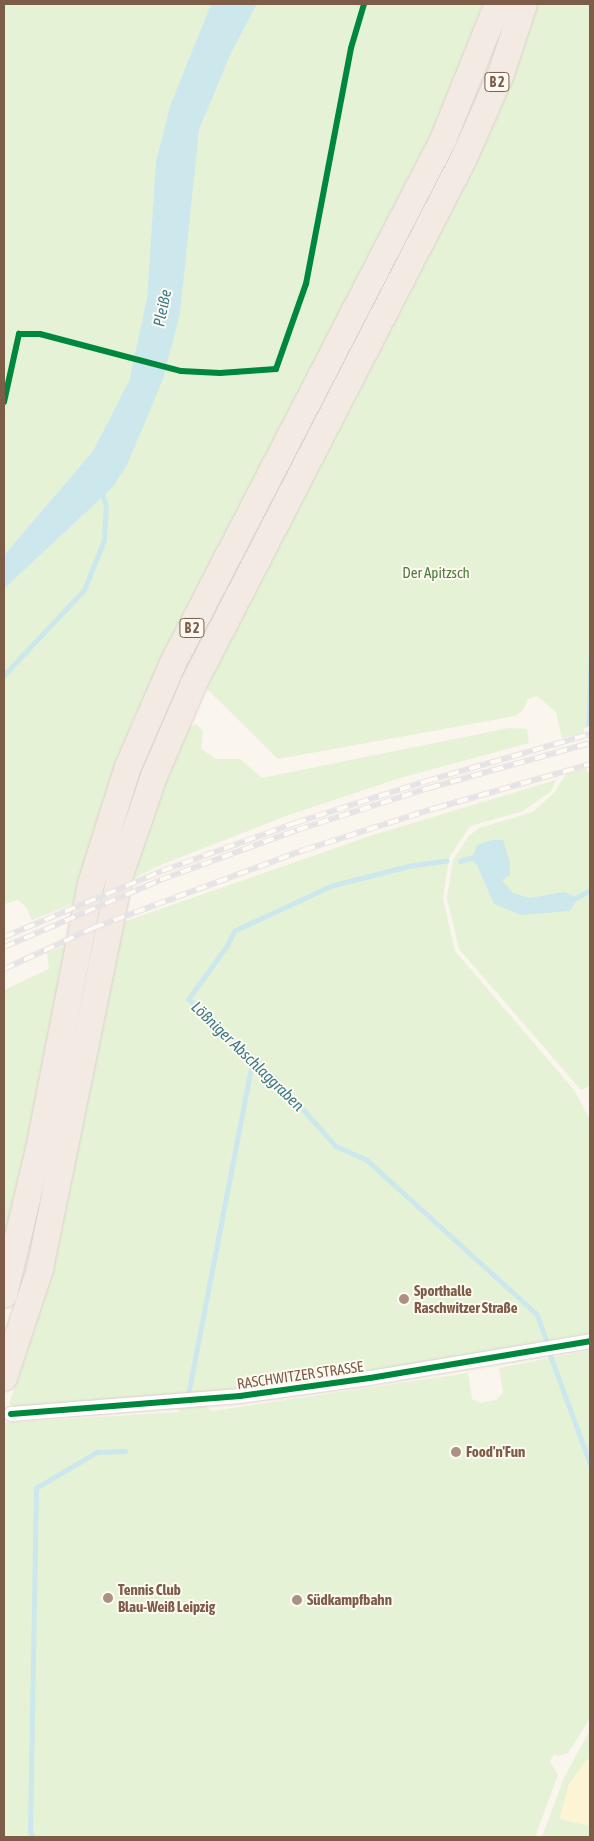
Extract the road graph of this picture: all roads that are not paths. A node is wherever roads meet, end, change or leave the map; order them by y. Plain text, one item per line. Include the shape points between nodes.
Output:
1 (498, 4) edge
2 (524, 4) edge
3 (4, 1295) edge
4 (590, 1341) edge
5 (4, 1378) edge
6 (10, 1414) dead end

1 - 3 highway, B 2 via 443,140 174,663 128,767 91,884 39,1149
2 - 5 highway, B 2 via 501,74 464,158 194,683 154,776 120,875 40,1269
4 - 6 street, RASCHWITZER STRASSE via 240,1396

